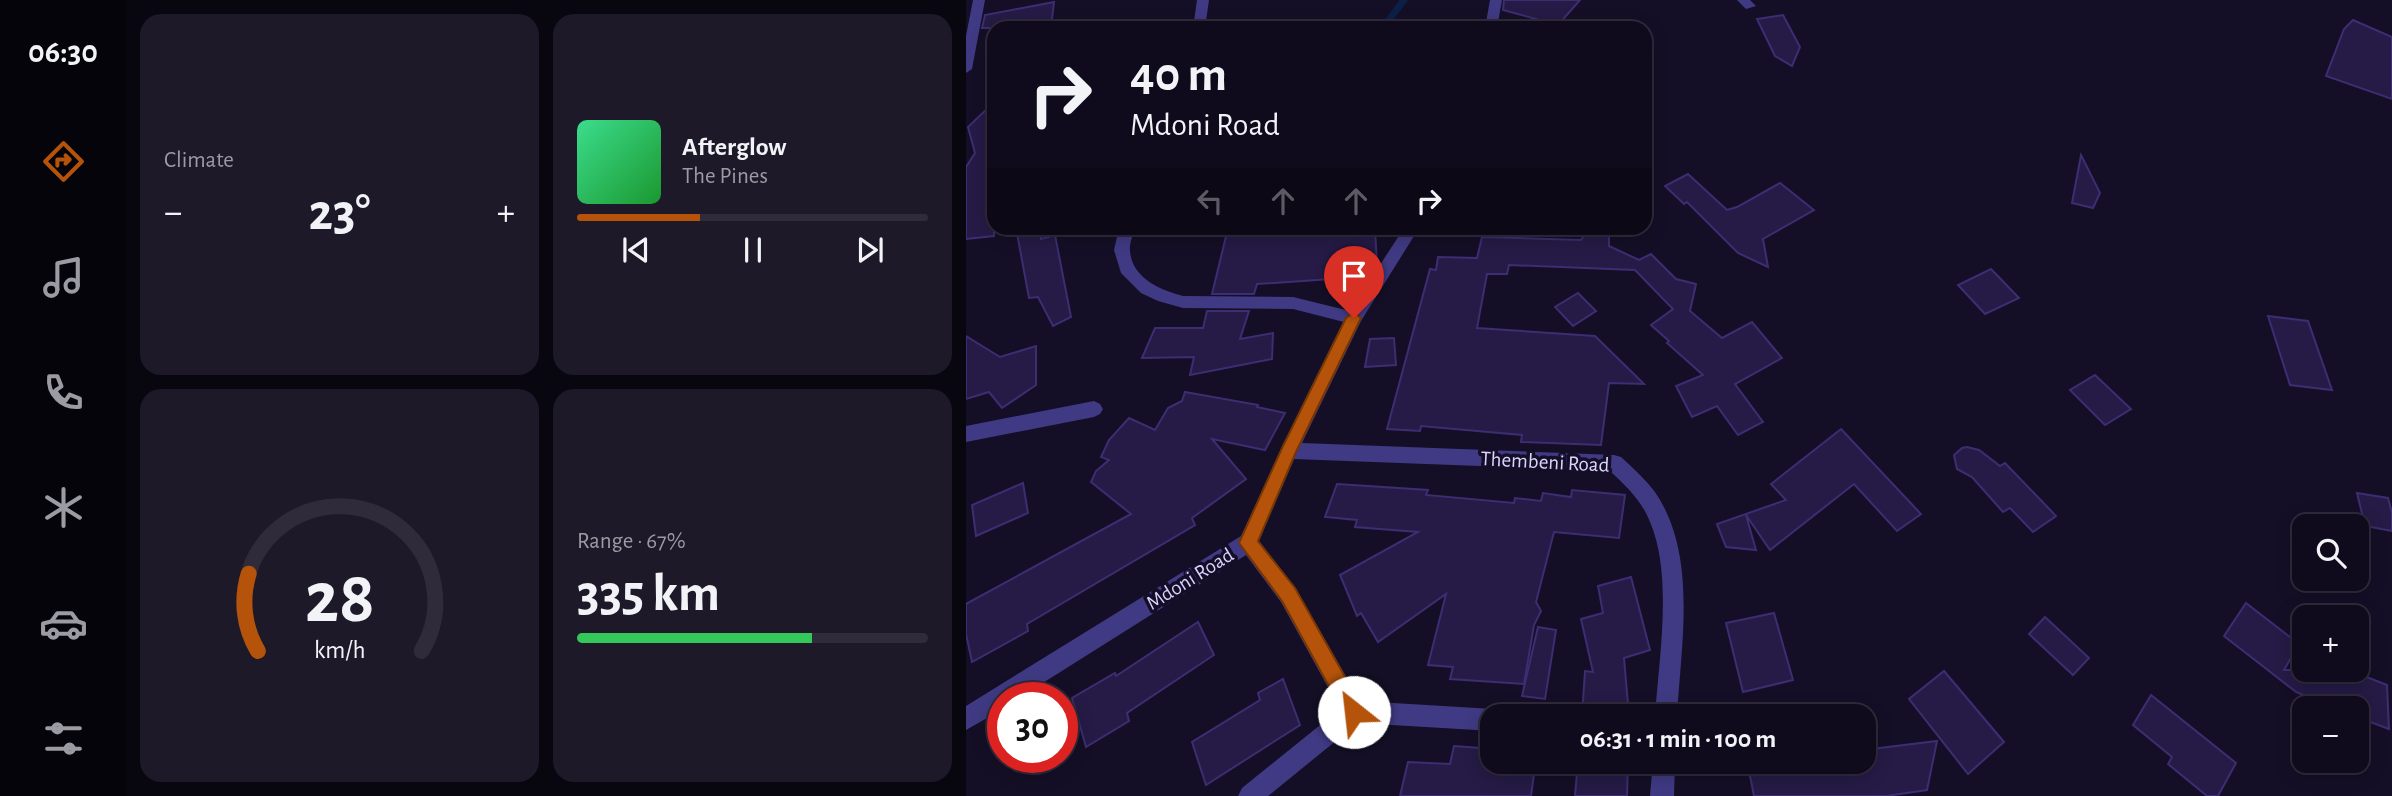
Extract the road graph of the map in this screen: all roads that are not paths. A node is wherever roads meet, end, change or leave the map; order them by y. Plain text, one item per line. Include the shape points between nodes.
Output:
1 (979, 0) edge
2 (1203, 0) edge
3 (1496, 0) edge
4 (1200, 21) edge
5 (1492, 21) edge
6 (966, 68) edge
7 (1125, 235) edge
8 (1407, 235) edge
9 (1354, 318) junction
10 (1094, 409) dead end
11 (966, 434) edge
12 (1289, 451) junction
13 (1248, 543) junction
14 (1667, 704) edge
15 (1354, 712) junction
16 (966, 719) edge
17 (1480, 719) edge
18 (1663, 774) edge
19 (1250, 796) edge
20 (1662, 796) edge

1 - 6 street
2 - 4 street
3 - 5 street
7 - 9 street via 1122,250 1129,273 1164,297 1183,302 1293,303
8 - 9 street, Mdoni Road
9 - 12 street, Mdoni Road
10 - 11 street
12 - 13 street, Mdoni Road
12 - 14 street, Thembeni Road via 1615,463 1646,494 1671,549
13 - 15 street via 1288,595
13 - 16 street, Mdoni Road
15 - 17 street
15 - 19 street
18 - 20 street

